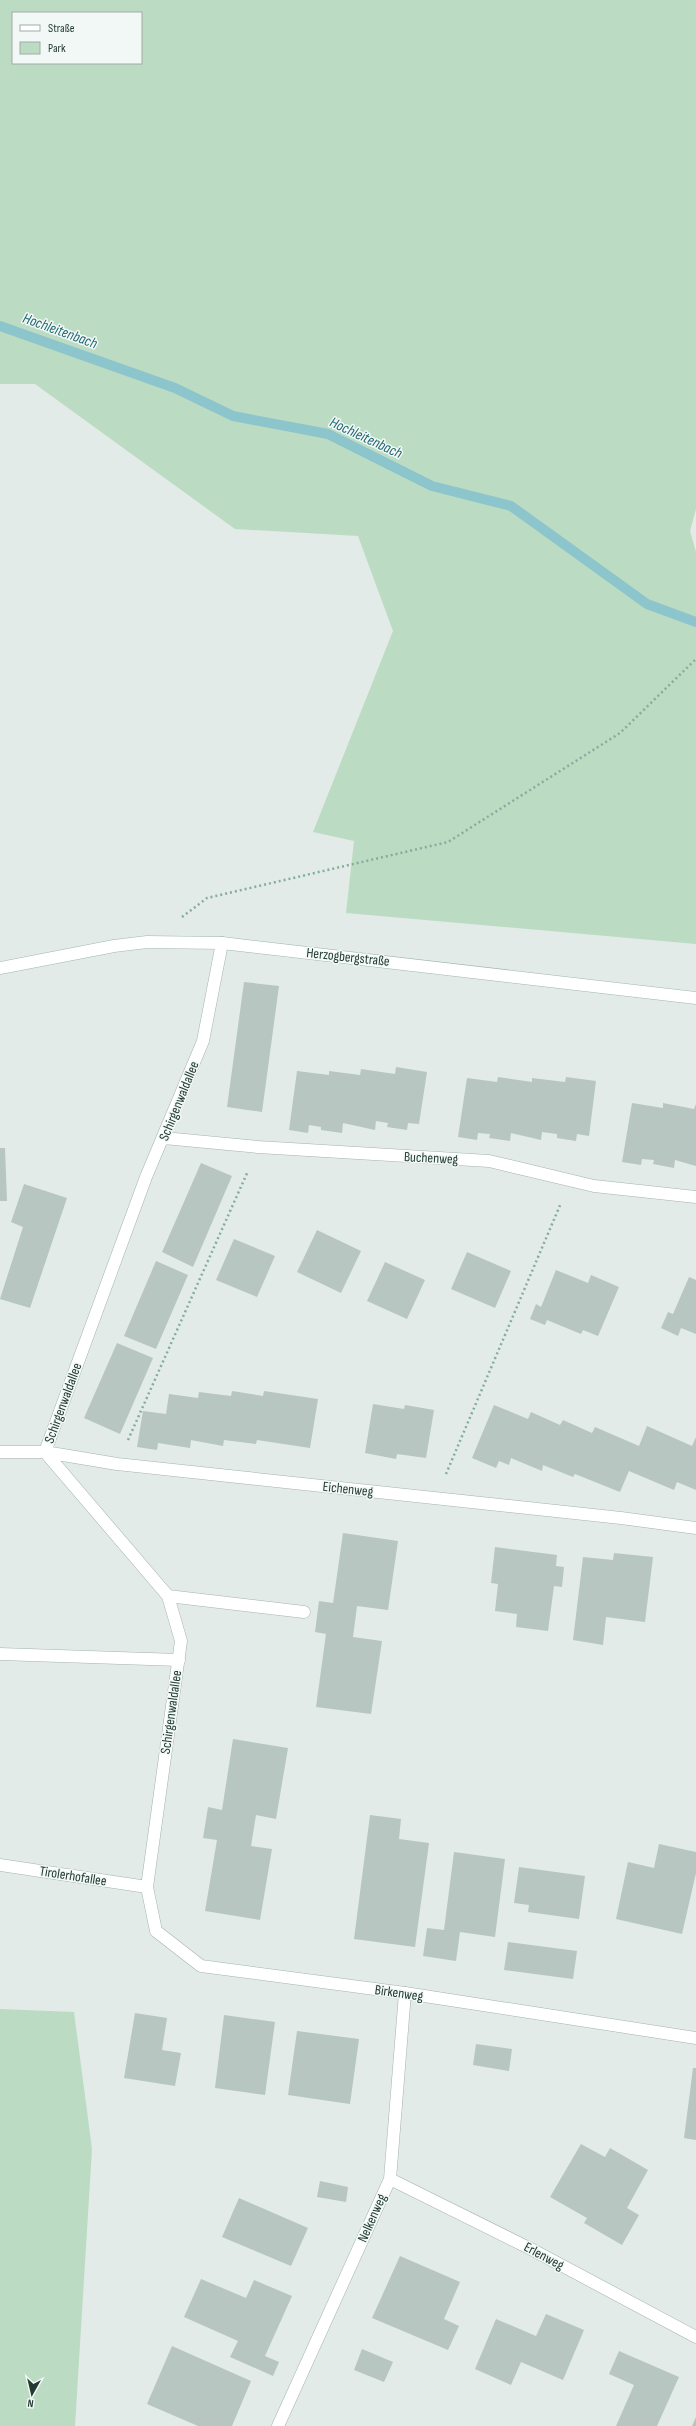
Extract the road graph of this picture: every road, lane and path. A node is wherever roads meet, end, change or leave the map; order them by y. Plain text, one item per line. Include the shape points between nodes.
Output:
1 (696, 659) edge
2 (148, 942) junction
3 (222, 943) junction
4 (0, 968) edge
5 (696, 998) edge
6 (164, 1138) junction
7 (258, 1147) junction
8 (571, 1180) junction
9 (696, 1197) edge
10 (0, 1452) edge
11 (45, 1452) junction
12 (117, 1464) junction
13 (436, 1498) junction
14 (696, 1528) edge
15 (168, 1596) junction
16 (304, 1612) dead end
17 (0, 1654) edge
18 (179, 1660) junction
19 (0, 1865) edge
20 (147, 1887) junction
21 (404, 1993) junction
22 (696, 2038) edge
23 (390, 2179) junction
24 (696, 2336) edge
25 (278, 2426) edge

1 - 2 path via 620,733 448,842 207,898
2 - 3 street, Herzogbergstraße
2 - 4 street, Herzogbergstraße via 39,959
3 - 5 street, Herzogbergstraße
3 - 6 street, Schirgenwaldallee via 203,1041
6 - 7 street, Buchenweg
6 - 11 street, Schirgenwaldallee via 146,1177
7 - 8 street, Buchenweg via 489,1161
7 - 12 path
8 - 9 street, Buchenweg via 594,1186
8 - 13 path
10 - 11 street, Eichenweg
11 - 12 street, Eichenweg
11 - 15 street, Schirgenwaldallee
12 - 13 street, Eichenweg
13 - 14 street, Eichenweg
15 - 16 street
15 - 18 street, Schirgenwaldallee via 181,1642
17 - 18 street
18 - 20 street, Schirgenwaldallee
19 - 20 street, Tirolerhofallee
20 - 21 street, Birkenweg via 156,1930 201,1966
21 - 22 street, Birkenweg
21 - 23 street, Nelkenweg
23 - 24 street, Erlenweg via 531,2249
23 - 25 street, Nelkenweg

